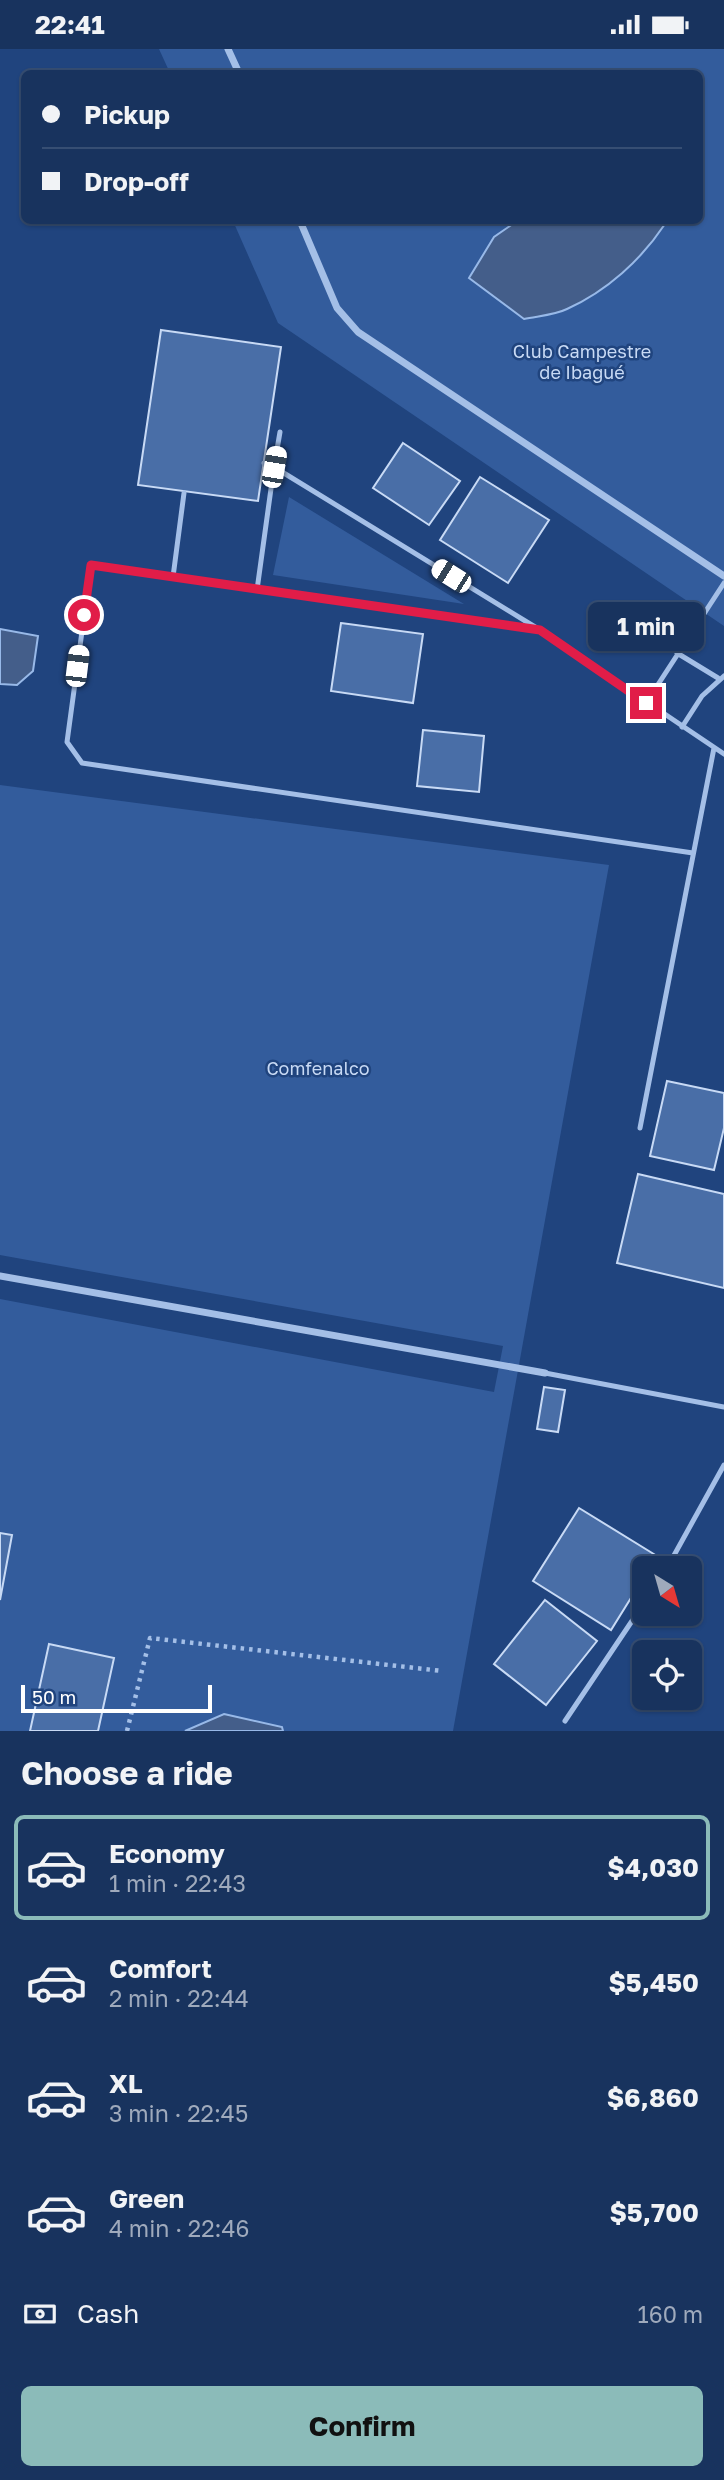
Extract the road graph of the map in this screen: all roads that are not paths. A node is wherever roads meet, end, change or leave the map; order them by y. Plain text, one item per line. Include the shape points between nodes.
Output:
1 (228, 49) edge
2 (238, 70) edge
3 (301, 224) edge
4 (280, 432) dead end
5 (264, 463) dead end
6 (274, 467) junction
7 (184, 493) dead end
8 (724, 576) edge
9 (173, 577) junction
10 (724, 583) edge
11 (257, 590) junction
12 (540, 630) junction
13 (677, 653) junction
14 (721, 677) edge
15 (646, 703) junction
16 (682, 727) junction
17 (714, 747) junction
18 (724, 754) edge
19 (693, 853) junction
20 (640, 1128) dead end
21 (0, 1276) edge
22 (545, 1373) joint
23 (724, 1407) edge
24 (724, 1465) edge
25 (674, 1556) edge
26 (632, 1621) edge
27 (565, 1721) dead end

1 - 2 street
3 - 8 street via 337,308 358,332
4 - 6 lane
5 - 6 lane
6 - 11 lane
6 - 12 lane
7 - 9 lane
9 - 11 lane
9 - 19 lane via 91,565 67,742 82,763
10 - 13 lane
11 - 12 lane
12 - 15 lane
13 - 14 lane
13 - 15 lane
14 - 16 lane
15 - 16 lane
16 - 17 lane
17 - 18 lane
17 - 19 lane
19 - 20 lane
21 - 22 street
22 - 23 lane
24 - 25 lane
26 - 27 lane

